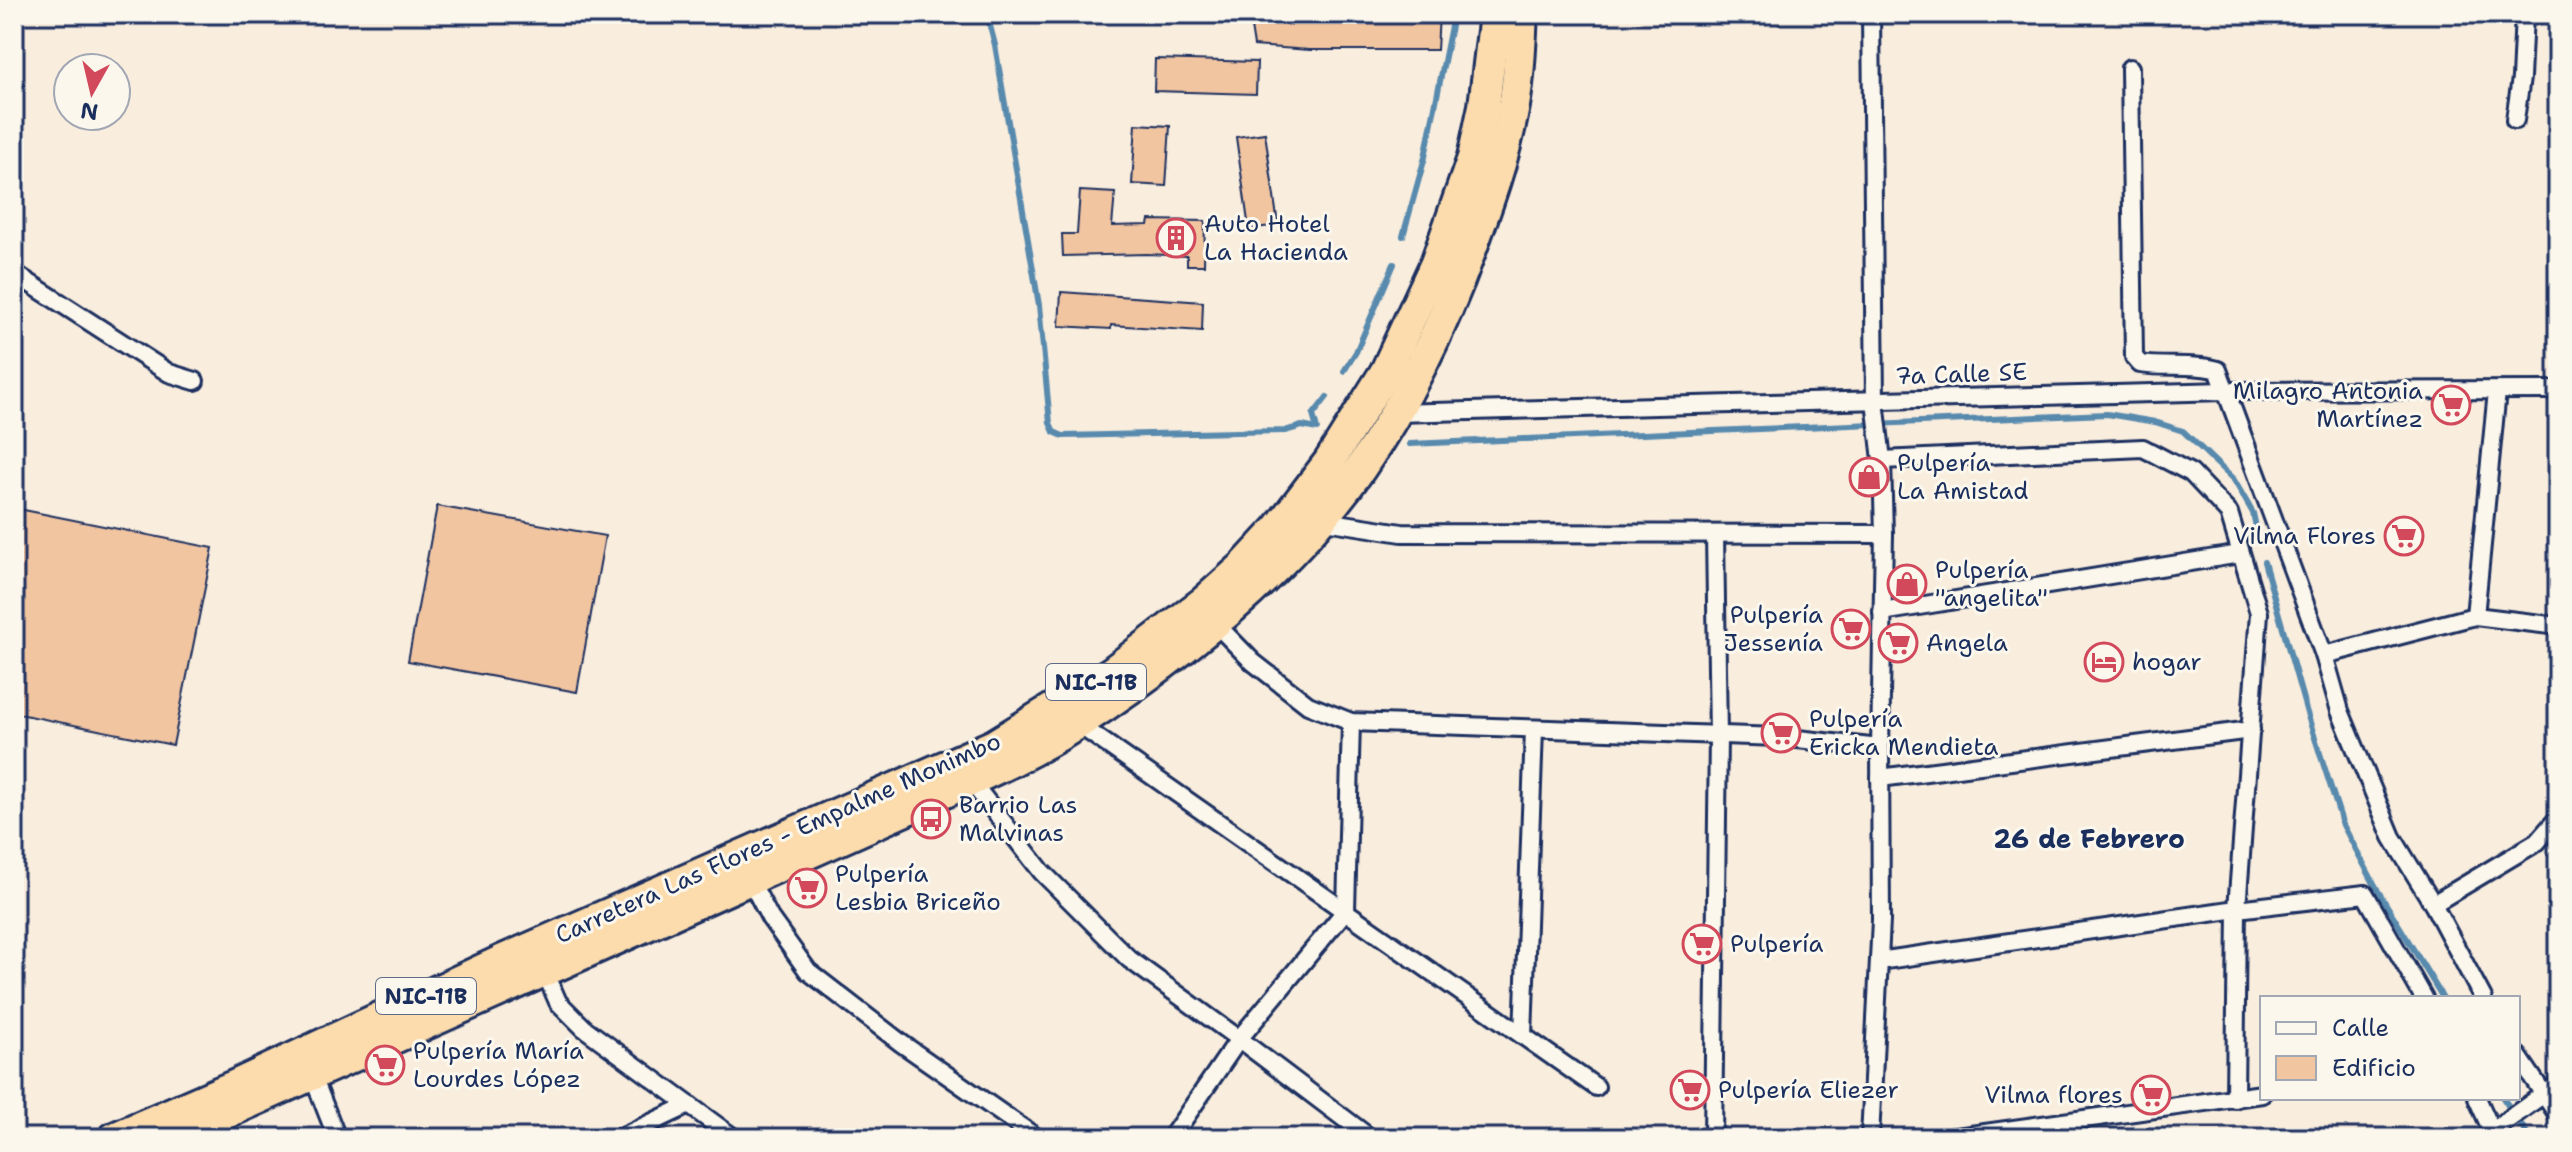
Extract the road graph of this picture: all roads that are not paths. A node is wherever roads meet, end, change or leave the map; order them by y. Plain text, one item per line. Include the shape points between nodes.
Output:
1 (1495, 14) edge
2 (1522, 14) edge
3 (1871, 14) edge
4 (2524, 14) edge
5 (2130, 68) dead end
6 (2515, 120) dead end
7 (14, 273) edge
8 (195, 381) dead end
9 (2558, 390) edge
10 (2226, 391) junction
11 (2497, 391) junction
12 (1876, 404) junction
13 (1383, 405) junction
14 (1882, 460) junction
15 (1319, 520) junction
16 (1715, 534) junction
17 (1884, 534) junction
18 (2240, 554) junction
19 (1882, 612) junction
20 (2475, 616) junction
21 (1215, 623) junction
22 (2558, 626) edge
23 (2324, 655) junction
24 (1351, 722) junction
25 (1078, 724) junction
26 (1534, 729) junction
27 (2251, 730) junction
28 (1718, 737) junction
29 (1880, 748) junction
30 (1880, 778) junction
31 (970, 780) junction
32 (2558, 818) edge
33 (745, 869) junction
34 (2433, 904) junction
35 (2237, 909) junction
36 (1346, 910) junction
37 (1879, 961) junction
38 (545, 972) junction
39 (2423, 996) edge
40 (2482, 996) edge
41 (1523, 1036) junction
42 (1239, 1039) junction
43 (2520, 1058) edge
44 (306, 1064) junction
45 (1596, 1087) dead end
46 (2551, 1088) edge
47 (2260, 1094) edge
48 (2235, 1099) junction
49 (2478, 1100) edge
50 (689, 1105) junction
51 (2558, 1115) edge
52 (2496, 1130) edge
53 (114, 1138) edge
54 (170, 1138) edge
55 (337, 1138) edge
56 (619, 1138) edge
57 (734, 1138) edge
58 (1037, 1138) edge
59 (1171, 1138) edge
60 (1370, 1138) edge
61 (1713, 1138) edge
62 (1870, 1138) edge
63 (1949, 1138) edge

1 - 13 highway, Carretera Las Flores - Empalme Monimbo / NIC-11B via 1473,158
2 - 13 highway, Carretera Las Flores - Empalme Monimbo / NIC-11B via 1513,114 1454,296
3 - 12 street
4 - 6 street
5 - 10 street via 2134,357 2140,364 2218,370
7 - 8 street via 169,373
9 - 11 street, 7a Calle SE
10 - 11 street, 7a Calle SE
10 - 12 street, 7a Calle SE
10 - 23 street
11 - 20 street
12 - 13 street, 7a Calle SE
12 - 14 street
13 - 15 highway, Carretera Las Flores - Empalme Monimbo / NIC-11B via 1358,471
13 - 33 highway, Carretera Las Flores - Empalme Monimbo / NIC-11B via 1243,567 1144,650 994,745
14 - 17 street
14 - 18 street via 2143,448 2191,473 2229,513
15 - 16 street via 1402,533
15 - 21 highway, Carretera Las Flores - Empalme Monimbo / NIC-11B
16 - 17 street
16 - 28 street
17 - 19 street
18 - 19 street
18 - 27 street via 2259,613
19 - 29 street
20 - 22 street
20 - 23 street
21 - 24 street via 1253,662 1308,705
21 - 25 highway, Carretera Las Flores - Empalme Monimbo / NIC-11B
23 - 34 street via 2340,711 2392,837
24 - 26 street
24 - 36 street
25 - 31 highway, Carretera Las Flores - Empalme Monimbo / NIC-11B
25 - 36 street
26 - 28 street
26 - 41 street
27 - 30 street
27 - 35 street
28 - 29 street via 1779,737
28 - 61 street
29 - 30 street
30 - 37 street
31 - 33 highway, Carretera Las Flores - Empalme Monimbo / NIC-11B
31 - 42 street via 1042,872 1129,959
32 - 34 street via 2537,842
33 - 38 highway, Carretera Las Flores - Empalme Monimbo / NIC-11B
33 - 44 highway, Carretera Las Flores - Empalme Monimbo / NIC-11B via 501,961
33 - 58 street via 770,918 808,971
34 - 40 street
35 - 37 street
35 - 39 street via 2365,894
35 - 48 street
36 - 41 street
36 - 42 street
37 - 62 street
38 - 44 highway, Carretera Las Flores - Empalme Monimbo / NIC-11B
38 - 50 street via 558,1002 584,1028
41 - 45 street
42 - 59 street
42 - 60 street
43 - 46 street
44 - 53 highway, Carretera Las Flores - Empalme Monimbo / NIC-11B
44 - 54 highway, Carretera Las Flores - Empalme Monimbo / NIC-11B
44 - 55 street
46 - 51 street
46 - 52 street
47 - 48 street
48 - 63 street
49 - 52 street
50 - 56 street
50 - 57 street

